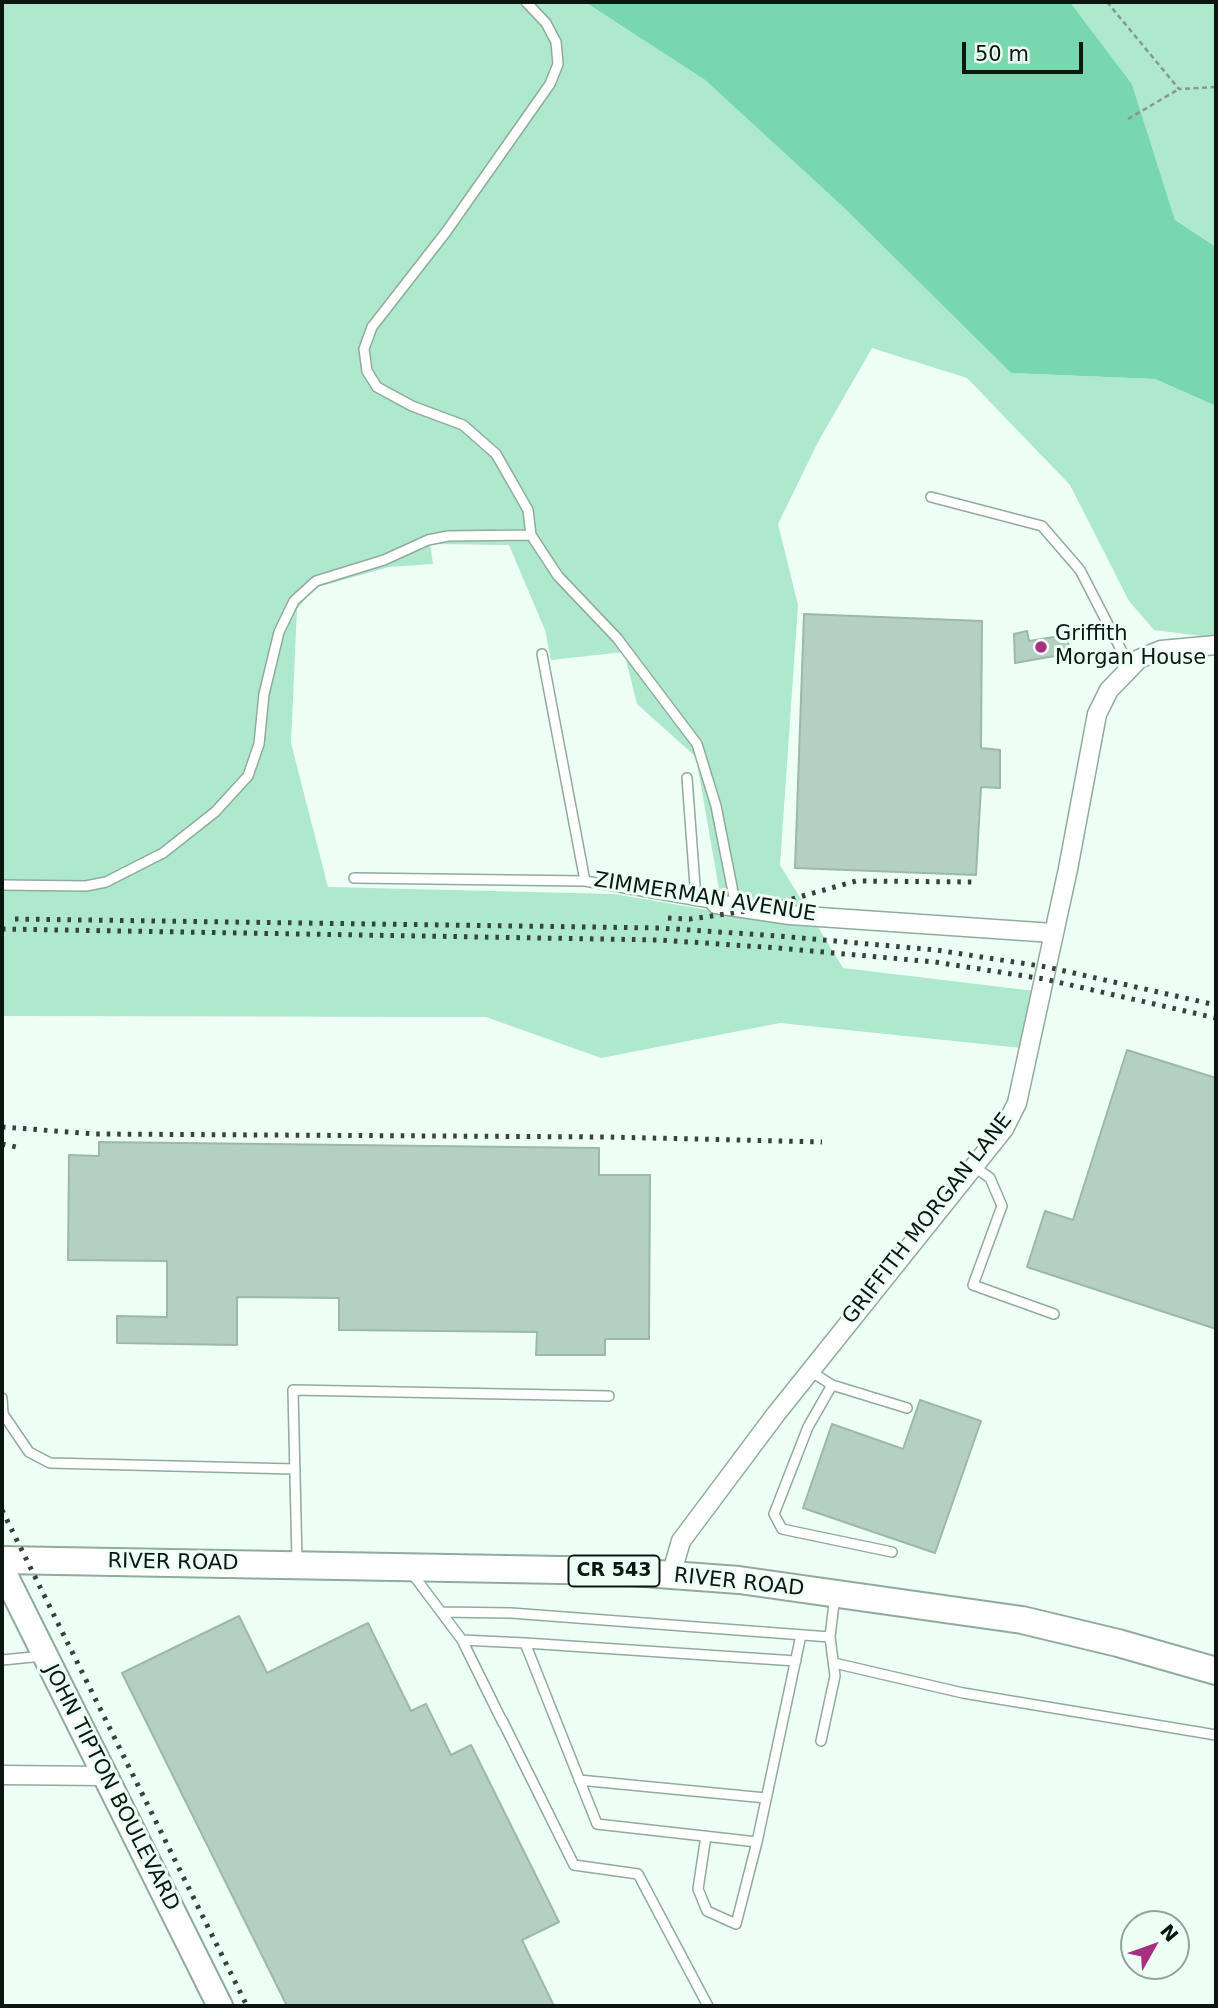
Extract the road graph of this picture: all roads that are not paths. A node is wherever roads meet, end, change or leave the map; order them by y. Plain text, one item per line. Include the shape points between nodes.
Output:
1 (526, 2) edge
2 (931, 497) dead end
3 (531, 535) junction
4 (1216, 645) edge
5 (542, 654) dead end
6 (1130, 667) junction
7 (687, 779) dead end
8 (354, 878) dead end
9 (585, 881) junction
10 (2, 886) edge
11 (696, 899) junction
12 (716, 904) joint
13 (736, 907) junction
14 (1053, 933) junction
15 (973, 1166) junction
16 (1054, 1314) dead end
17 (810, 1371) junction
18 (832, 1385) junction
19 (609, 1396) dead end
20 (2, 1398) edge
21 (907, 1408) dead end
22 (295, 1469) junction
23 (892, 1552) dead end
24 (2, 1560) edge
25 (297, 1564) junction
26 (406, 1565) junction
27 (2, 1569) edge
28 (671, 1574) junction
29 (835, 1594) junction
30 (441, 1612) junction
31 (801, 1635) junction
32 (830, 1637) junction
33 (462, 1640) junction
34 (525, 1643) junction
35 (45, 1656) junction
36 (2, 1660) edge
37 (796, 1661) junction
38 (834, 1663) junction
39 (1216, 1671) edge
40 (1216, 1735) edge
41 (821, 1741) dead end
42 (2, 1775) edge
43 (104, 1776) junction
44 (579, 1780) junction
45 (766, 1798) junction
46 (706, 1836) junction
47 (757, 1842) junction
48 (220, 2006) edge
49 (708, 2006) edge

1 - 3 lane via 556,42 558,64 550,85 372,327 364,349 367,371 377,387 463,425 496,454 528,510
2 - 6 lane via 1042,526 1080,570
3 - 10 lane via 438,538 316,581 294,601 279,632 264,694 259,744 248,776 215,813 163,853 106,882
3 - 13 lane via 558,576 617,638 697,744 716,806
4 - 6 street, GRIFFITH MORGAN LANE via 1161,650
5 - 9 lane, ZIMMERMAN AVENUE
6 - 14 street, GRIFFITH MORGAN LANE via 1097,714
7 - 11 lane
8 - 9 lane
9 - 11 lane, ZIMMERMAN AVENUE
11 - 12 lane, ZIMMERMAN AVENUE
12 - 13 street, ZIMMERMAN AVENUE
13 - 14 street, ZIMMERMAN AVENUE via 790,915
14 - 15 street, GRIFFITH MORGAN LANE via 1017,1103 1004,1129
15 - 16 lane via 990,1178 1002,1206 973,1285
15 - 17 street, GRIFFITH MORGAN LANE
17 - 18 lane
17 - 28 street, GRIFFITH MORGAN LANE via 681,1541
18 - 21 lane
18 - 23 lane via 808,1427 774,1514 782,1529
19 - 22 lane via 293,1390
20 - 22 lane via 3,1414 29,1452 50,1463
22 - 25 lane
24 - 25 main road, RIVER ROAD / CR 543
25 - 26 main road, RIVER ROAD / CR 543
26 - 28 main road, RIVER ROAD / CR 543
26 - 30 lane
27 - 35 street, JOHN TIPTON BOULEVARD
28 - 29 main road, RIVER ROAD / CR 543
29 - 32 lane
29 - 39 main road, RIVER ROAD / CR 543 via 1022,1620
30 - 31 lane
30 - 33 lane
31 - 32 lane
31 - 37 lane
32 - 38 lane
33 - 34 lane
33 - 49 lane via 574,1865 638,1874
34 - 37 lane
34 - 44 lane
35 - 36 lane
35 - 43 street, JOHN TIPTON BOULEVARD
37 - 45 lane
38 - 40 lane via 963,1693
38 - 41 lane
42 - 43 street
43 - 48 street, JOHN TIPTON BOULEVARD
44 - 45 lane
44 - 46 lane via 597,1824
45 - 47 lane
46 - 47 lane
46 - 47 lane via 698,1889 707,1911 736,1924

